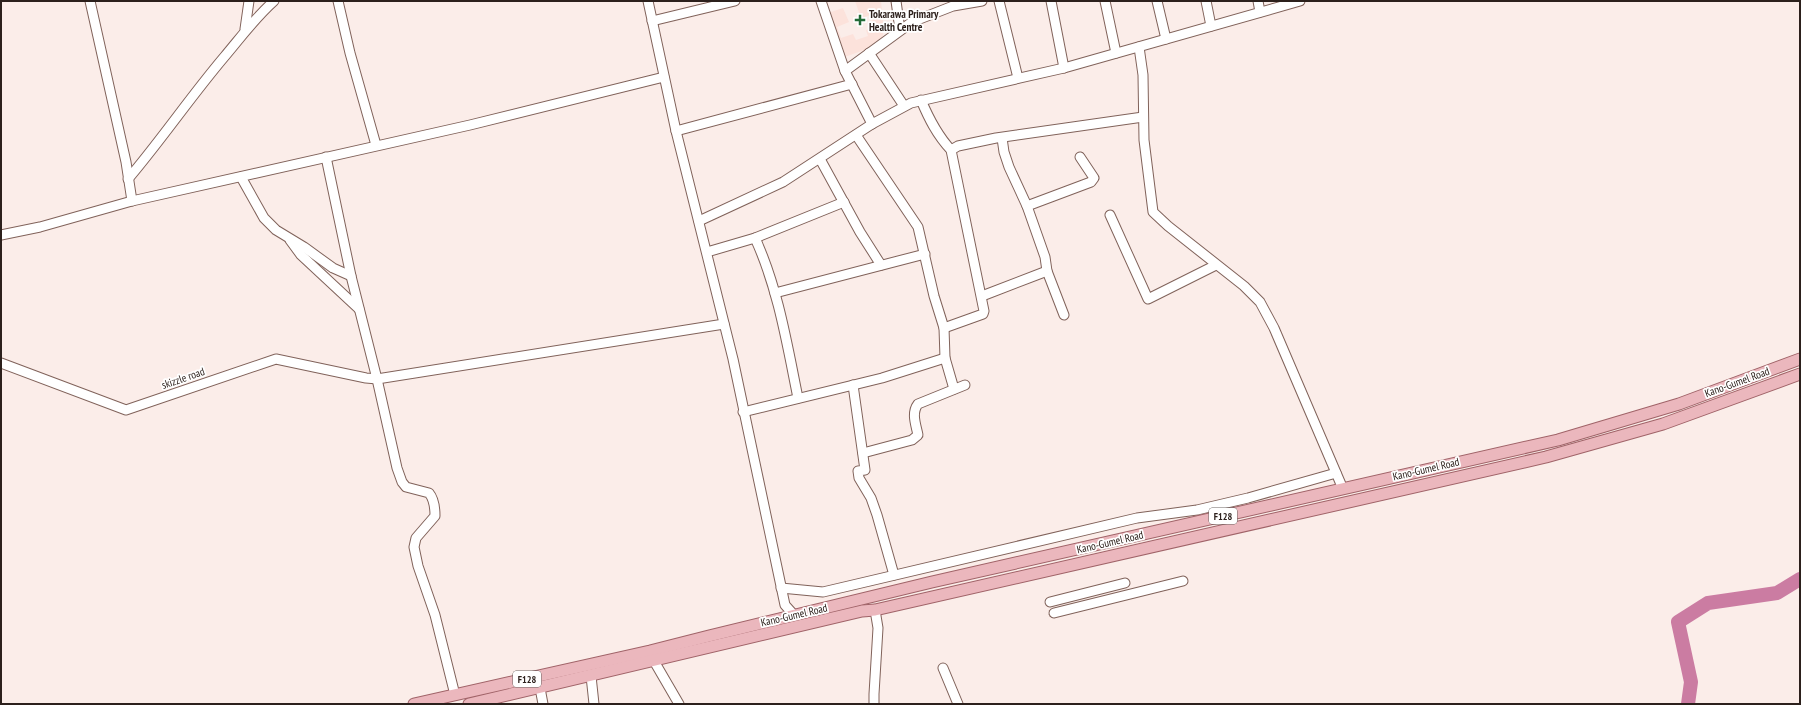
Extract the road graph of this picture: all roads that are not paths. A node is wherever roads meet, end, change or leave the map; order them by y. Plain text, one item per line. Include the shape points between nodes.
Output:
1 (90, 1) edge
2 (248, 1) edge
3 (274, 1) edge
4 (338, 1) edge
5 (648, 1) edge
6 (735, 1) edge
7 (820, 1) edge
8 (896, 1) edge
9 (982, 1) edge
10 (999, 1) edge
11 (1051, 1) edge
12 (1105, 1) edge
13 (1157, 1) edge
14 (1206, 1) edge
15 (1258, 1) edge
16 (1300, 1) edge
17 (705, 5) edge
18 (1260, 12) junction
19 (652, 21) junction
20 (1211, 26) junction
21 (245, 30) junction
22 (900, 30) junction
23 (1166, 39) junction
24 (1139, 47) junction
25 (869, 52) junction
26 (1116, 53) junction
27 (1064, 68) junction
28 (845, 71) junction
29 (664, 77) junction
30 (1018, 78) junction
31 (852, 84) junction
32 (921, 100) junction
33 (904, 106) junction
34 (1143, 117) junction
35 (872, 124) junction
36 (676, 131) junction
37 (856, 136) junction
38 (1002, 138) junction
39 (376, 145) junction
40 (951, 150) junction
41 (326, 158) junction
42 (1080, 158) dead end
43 (820, 159) junction
44 (241, 177) junction
45 (128, 179) junction
46 (132, 201) junction
47 (844, 202) junction
48 (1027, 206) junction
49 (1110, 214) dead end
50 (699, 222) junction
51 (1, 235) edge
52 (755, 238) junction
53 (290, 239) junction
54 (707, 252) junction
55 (925, 254) junction
56 (1216, 264) junction
57 (881, 265) junction
58 (1047, 271) junction
59 (351, 276) junction
60 (775, 293) junction
61 (982, 296) junction
62 (359, 308) junction
63 (1064, 315) dead end
64 (724, 324) junction
65 (944, 328) junction
66 (945, 358) junction
67 (1800, 359) edge
68 (1, 363) edge
69 (1800, 374) edge
70 (377, 379) junction
71 (853, 385) junction
72 (965, 385) dead end
73 (954, 389) junction
74 (798, 398) junction
75 (1657, 411) junction
76 (743, 412) junction
77 (1663, 424) junction
78 (863, 453) junction
79 (1336, 473) junction
80 (1343, 489) junction
81 (1103, 543) junction
82 (1105, 557) junction
83 (894, 575) junction
84 (1183, 581) dead end
85 (1125, 583) dead end
86 (781, 588) junction
87 (1050, 602) dead end
88 (875, 610) junction
89 (1054, 613) dead end
90 (794, 615) junction
91 (654, 661) junction
92 (943, 668) dead end
93 (568, 675) junction
94 (591, 676) junction
95 (540, 688) junction
96 (455, 695) junction
97 (414, 704) edge
98 (469, 704) edge
99 (543, 704) edge
100 (594, 704) edge
101 (680, 704) edge
102 (874, 704) edge
103 (958, 704) edge

1 - 45 street
2 - 21 street
3 - 21 street
4 - 39 street
5 - 19 street
6 - 17 street
7 - 28 street
8 - 22 street
9 - 22 street via 953,6 925,16
10 - 30 street
11 - 27 street
12 - 26 street
13 - 23 street
14 - 20 street
15 - 18 street
16 - 18 street
17 - 19 street
18 - 20 street
19 - 29 street
20 - 23 street
21 - 45 street
22 - 25 street
23 - 24 street
24 - 26 street
24 - 34 street via 1143,75
25 - 28 street
25 - 33 street
26 - 27 street
27 - 30 street
28 - 31 street
29 - 36 street
29 - 39 street via 470,125
30 - 32 street
31 - 35 street
31 - 36 street
32 - 33 street
32 - 40 street via 931,125
33 - 35 street
34 - 38 street
34 - 56 street via 1153,212
35 - 37 street
36 - 50 street
37 - 43 street
37 - 55 street via 912,216 918,227
38 - 40 street via 970,143
38 - 48 street via 1009,167
39 - 41 street
40 - 61 street
41 - 44 street
41 - 59 street
42 - 48 street via 1094,178 1091,182
43 - 47 street
43 - 50 street via 783,182
44 - 46 street
44 - 53 street via 264,218
45 - 46 street
46 - 51 street via 40,227
47 - 52 street
47 - 57 street
48 - 58 street via 1045,257
49 - 56 street via 1148,299
50 - 54 street
52 - 54 street
52 - 60 street
53 - 59 street via 333,268
53 - 62 street via 301,255
54 - 64 street
55 - 57 street
55 - 65 street
56 - 79 street via 1254,295 1268,316
57 - 60 street
58 - 61 street
58 - 63 street
59 - 62 street
60 - 74 street
61 - 65 street via 983,314
62 - 70 street
64 - 70 street, skizzle road
64 - 76 street
65 - 66 street
66 - 71 street
66 - 73 street
67 - 75 main road, Kano-Gumel Road / F128
68 - 70 street, skizzle road via 126,410 276,359
69 - 77 main road, Kano-Gumel Road / F128
70 - 96 street via 396,468 402,482 406,487 429,493 434,506 435,516 416,538 414,547 435,615
71 - 74 street
71 - 78 street
72 - 73 street
73 - 78 street via 921,402 916,407 914,414 918,435 912,440
74 - 76 street
75 - 77 main road
75 - 80 main road, Kano-Gumel Road / F128 via 1558,440
76 - 86 street via 752,443
77 - 82 main road, Kano-Gumel Road / F128 via 1516,464
78 - 83 street via 865,470 858,471 859,478 871,498
79 - 80 street
79 - 83 street via 1248,498 1204,508 1137,518
80 - 81 main road, Kano-Gumel Road / F128
81 - 82 main road
81 - 90 main road, Kano-Gumel Road / F128
82 - 88 main road, Kano-Gumel Road / F128
83 - 86 street via 823,592
84 - 89 street
85 - 87 street
86 - 90 street via 785,605
88 - 91 main road, Kano-Gumel Road / F128
88 - 102 street via 878,628
90 - 93 main road, Kano-Gumel Road / F128
91 - 94 main road, Kano-Gumel Road / F128
91 - 101 street
92 - 103 street
93 - 94 main road, Kano-Gumel Road / F128
93 - 95 main road, Kano-Gumel Road / F128
93 - 96 main road, Kano-Gumel Road / F128
94 - 100 street
95 - 98 main road, Kano-Gumel Road / F128
95 - 99 street
96 - 97 main road, Kano-Gumel Road / F128

